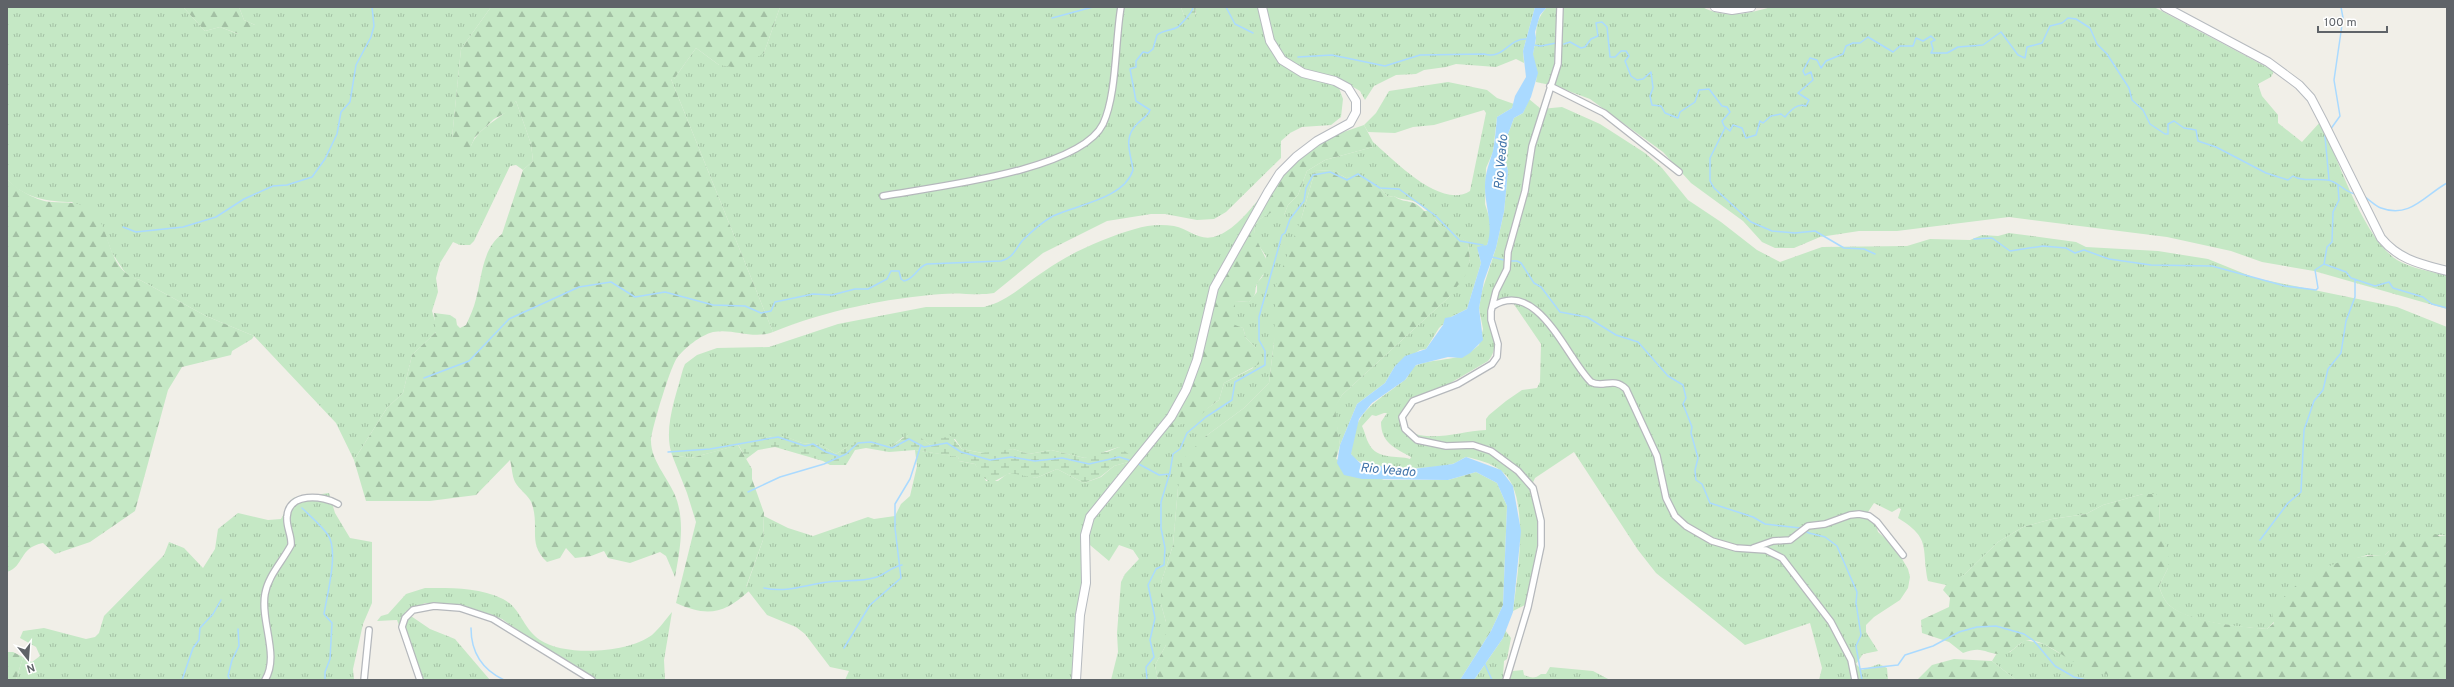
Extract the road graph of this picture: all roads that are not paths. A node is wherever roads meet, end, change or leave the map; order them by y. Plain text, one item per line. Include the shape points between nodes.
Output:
1 (1121, 7) edge
2 (1262, 7) edge
3 (1560, 7) edge
4 (1715, 7) edge
5 (1751, 7) edge
6 (2165, 7) edge
7 (1550, 86) junction
8 (1679, 172) dead end
9 (883, 196) dead end
10 (2447, 271) edge
11 (1493, 306) junction
12 (338, 504) dead end
13 (1749, 549) junction
14 (1903, 555) dead end
15 (369, 630) dead end
16 (265, 680) edge
17 (364, 680) edge
18 (420, 680) edge
19 (592, 680) edge
20 (1076, 680) edge
21 (1506, 680) edge
22 (1855, 680) edge

1 - 9 street via 1107,111 1099,131 1085,145 1068,155 988,177
2 - 20 street via 1270,41 1282,60 1303,73 1335,81 1348,88 1356,101 1356,112 1350,123 1317,141 1296,157 1274,182 1214,288 1197,360 1181,400 1171,417 1090,517 1084,539 1086,583 1080,615
3 - 7 street via 1559,57
4 - 5 street via 1732,10
6 - 10 street via 2268,62 2299,85 2311,98 2381,238 2391,250 2402,256
7 - 8 street via 1604,113 1668,160
7 - 11 street via 1532,146 1525,191 1508,252 1507,269 1496,291
11 - 13 street via 1513,300 1529,306 1557,332 1591,382 1617,383 1626,389 1657,456 1666,498 1675,516 1686,526 1712,541
11 - 21 street via 1491,320 1498,349 1495,361 1447,389 1413,401 1404,411 1402,420 1410,435 1422,441 1446,446 1473,445 1498,454 1533,488 1541,521 1541,546 1528,607
12 - 16 street via 327,498 310,498 296,502 289,509 287,519 290,545 272,575 265,595 265,622 270,654 270,667
13 - 14 street via 1773,541 1790,540 1808,526 1859,514 1869,516 1877,522
13 - 22 street via 1766,550 1782,558 1831,622 1851,660
15 - 17 street
18 - 19 street via 402,627 405,618 413,610 434,606 460,608 493,619

